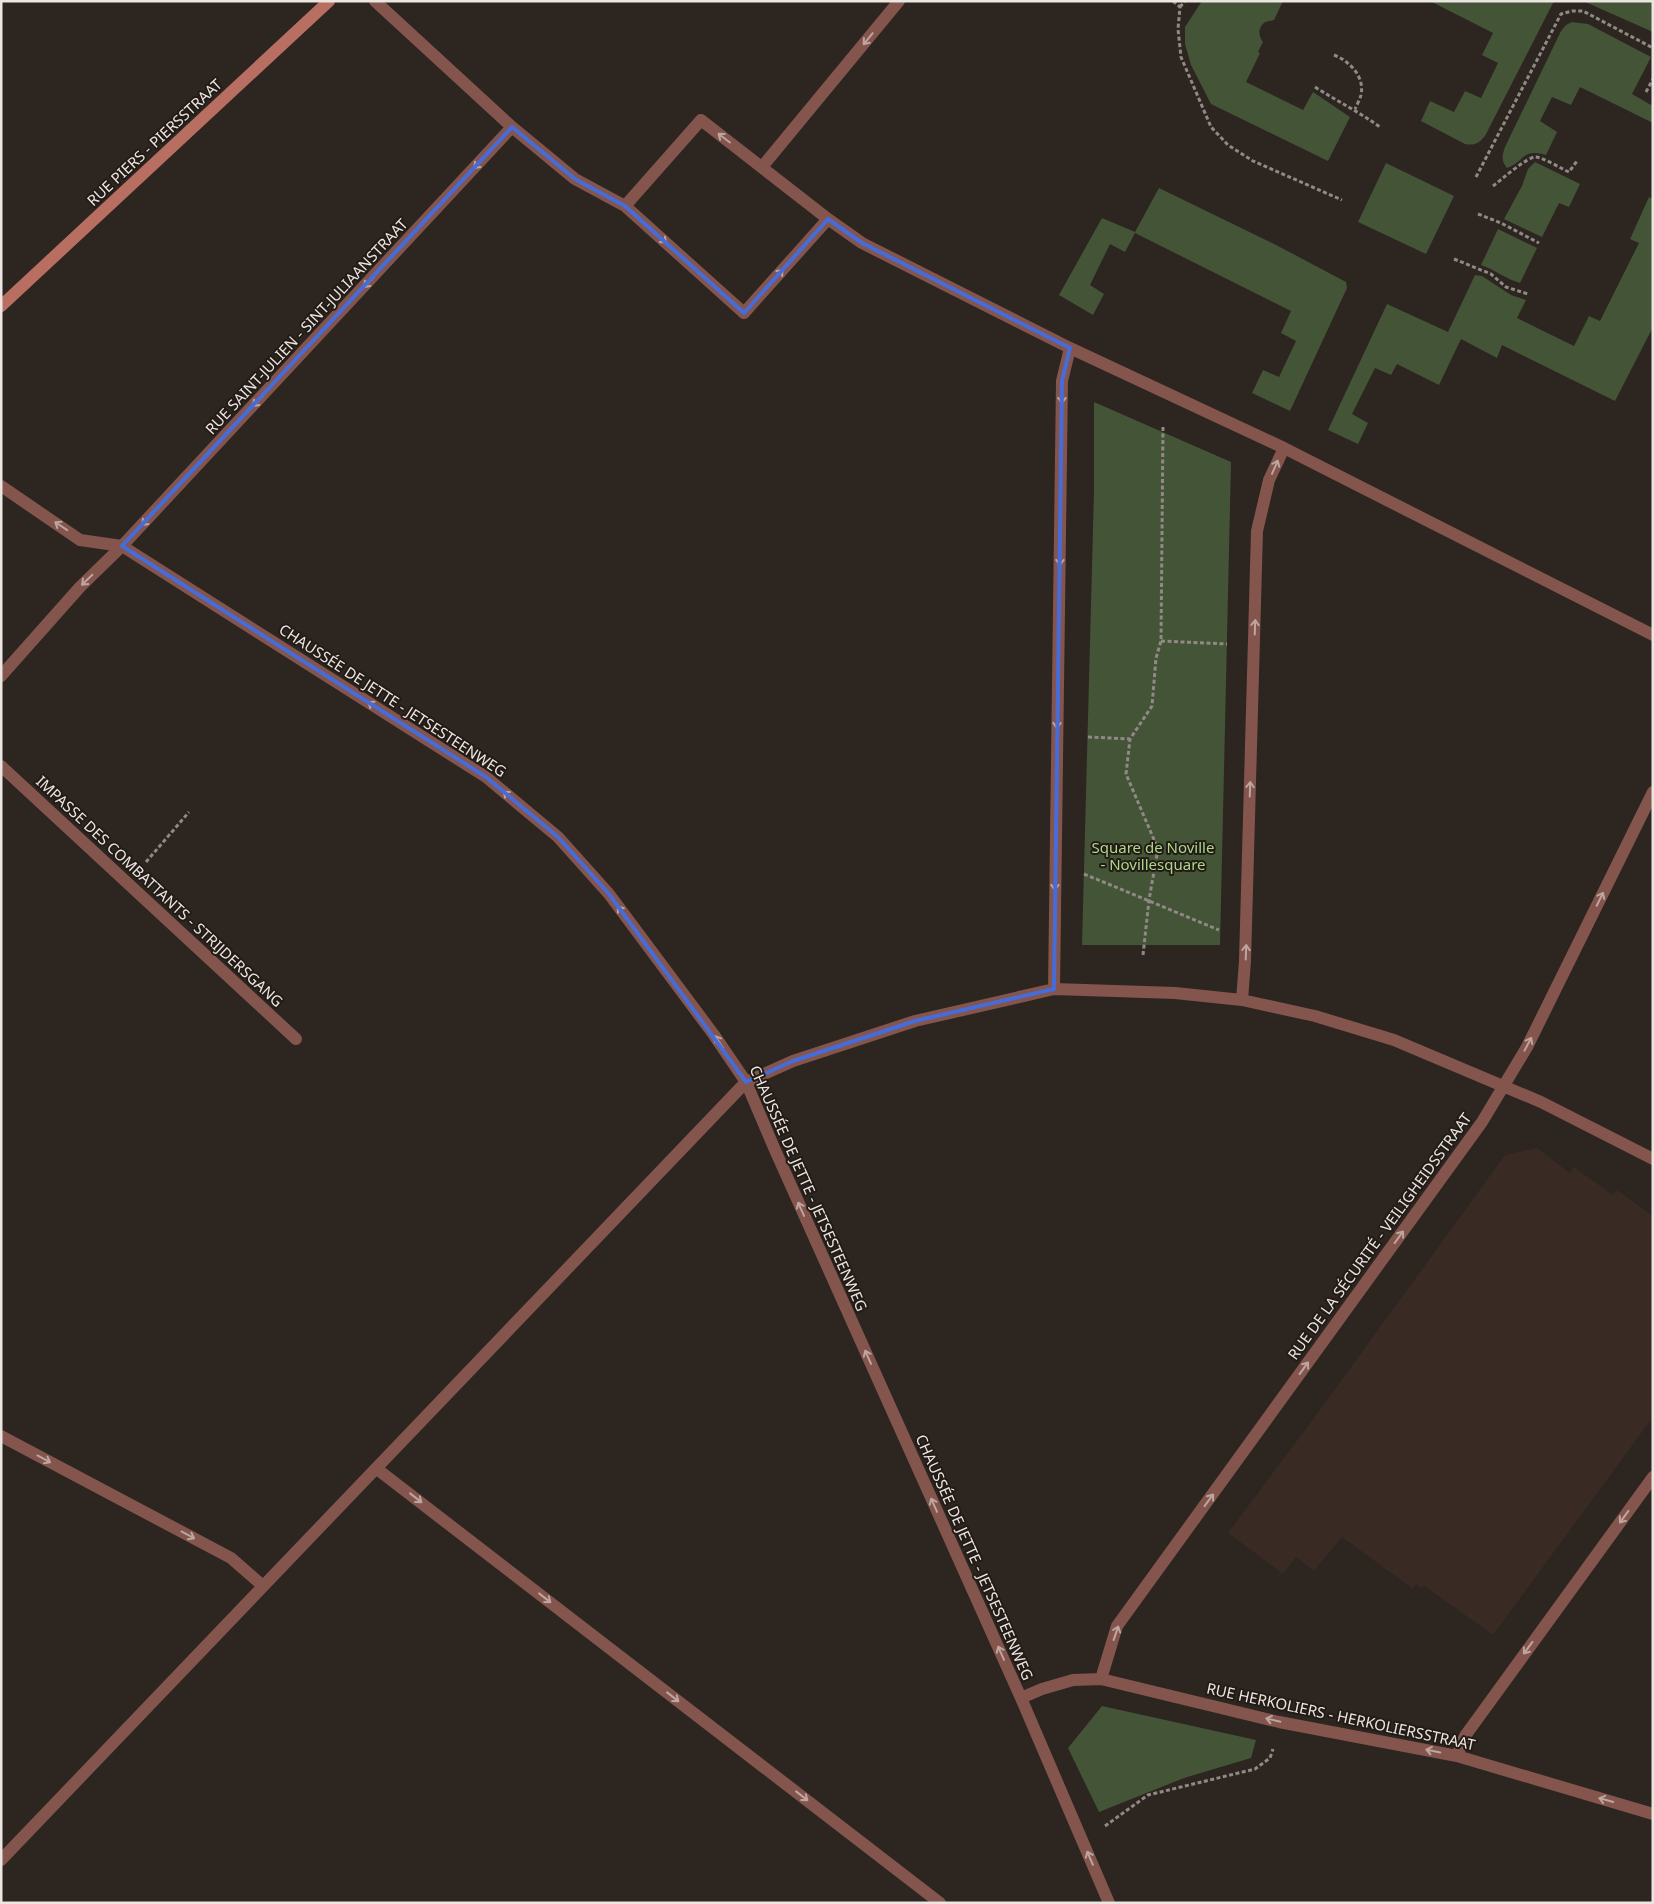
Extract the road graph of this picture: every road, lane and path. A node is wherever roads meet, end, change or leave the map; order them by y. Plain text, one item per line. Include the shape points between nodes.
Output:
1 (329, 1) edge
2 (376, 1) edge
3 (899, 1) edge
4 (1173, 1) edge
5 (1185, 1) edge
6 (1180, 7) junction
7 (1653, 48) edge
8 (1334, 54) dead end
9 (1653, 79) edge
10 (1315, 87) dead end
11 (1646, 92) dead end
12 (1354, 109) junction
13 (512, 127) junction
14 (1380, 128) dead end
15 (1577, 162) dead end
16 (762, 167) junction
17 (1476, 177) dead end
18 (1493, 186) dead end
19 (1342, 200) dead end
20 (625, 206) junction
21 (1478, 214) dead end
22 (828, 219) junction
23 (1539, 243) dead end
24 (1454, 259) dead end
25 (1528, 294) dead end
26 (1, 306) edge
27 (1070, 348) junction
28 (1163, 427) dead end
29 (1284, 448) junction
30 (1, 486) edge
31 (122, 546) junction
32 (1653, 635) edge
33 (1161, 641) junction
34 (1227, 644) dead end
35 (1, 676) edge
36 (1088, 737) dead end
37 (1130, 739) junction
38 (1, 766) edge
39 (1653, 792) edge
40 (189, 812) dead end
41 (1077, 871) dead end
42 (128, 884) junction
43 (1148, 900) junction
44 (1227, 931) dead end
45 (1144, 955) dead end
46 (1054, 989) junction
47 (1242, 1000) junction
48 (296, 1039) dead end
49 (746, 1082) junction
50 (1504, 1086) junction
51 (1653, 1159) edge
52 (1, 1436) edge
53 (378, 1468) junction
54 (1653, 1477) edge
55 (263, 1586) junction
56 (1101, 1679) junction
57 (1021, 1698) junction
58 (1279, 1722) junction
59 (1457, 1756) junction
60 (1653, 1814) edge
61 (1083, 1841) junction
62 (1, 1860) edge
63 (940, 1903) edge
64 (1109, 1903) edge

1 - 26 street, RUE PIERS - PIERSSTRAAT
2 - 13 street
3 -> 16 street
4 - 6 path
5 - 6 path
6 - 19 path via 1181,57 1211,127 1228,145 1253,162
7 - 17 path via 1583,11 1561,14
8 - 12 path via 1345,59 1358,74 1362,94
9 - 11 path
10 - 12 path
12 - 14 path
13 - 20 street via 575,179
13 -> 31 street, RUE SAINT-JULIEN - SINT-JULIAANSTRAAT
15 - 18 path via 1569,172 1536,157 1525,160
16 -> 20 street via 701,120
16 - 22 street
20 -> 22 street via 744,313
21 - 23 path
22 - 27 street via 862,243
24 - 25 path
27 - 29 street
27 -> 46 street via 1062,381
28 - 33 path
29 - 32 street
47 -> 29 street via 1257,531 1269,480
31 -> 30 street via 80,540
31 -> 35 street, RUE SAINT-JULIEN - SINT-JULIAANSTRAAT
49 -> 31 street, CHAUSSÉE DE JETTE - JETSESTEENWEG via 608,894 558,837 486,777
33 - 34 path
33 - 37 path via 1156,658 1152,706
36 - 37 path
37 - 43 path via 1126,774 1158,849
38 - 42 street, IMPASSE DES COMBATTANTS - STRIJDERSGANG
50 -> 39 street, RUE DE LA SÉCURITÉ - VEILIGHEIDSSTRAAT via 1527,1048
40 - 42 path
41 - 43 path
42 - 48 street, IMPASSE DES COMBATTANTS - STRIJDERSGANG
43 - 44 path
43 - 45 path
46 - 47 street via 1175,993
46 - 49 street via 915,1021 793,1061
47 - 50 street via 1315,1016 1394,1040
49 - 53 street
57 -> 49 street, CHAUSSÉE DE JETTE - JETSESTEENWEG
50 - 51 street
56 -> 50 street, RUE DE LA SÉCURITÉ - VEILIGHEIDSSTRAAT via 1117,1626 1482,1122
52 -> 55 street via 231,1558
53 - 55 street
53 -> 63 street
54 -> 59 street via 1464,1736
55 - 62 street
56 - 57 street, RUE HERKOLIERS - HERKOLIERSSTRAAT via 1073,1680
58 -> 56 street, RUE HERKOLIERS - HERKOLIERSSTRAAT
57 - 61 street, CHAUSSÉE DE JETTE - JETSESTEENWEG
59 -> 58 street, RUE HERKOLIERS - HERKOLIERSSTRAAT
58 - 61 path via 1270,1758 1255,1769 1148,1795
60 -> 59 street, RUE HERKOLIERS - HERKOLIERSSTRAAT
64 -> 61 street, CHAUSSÉE DE JETTE - JETSESTEENWEG

